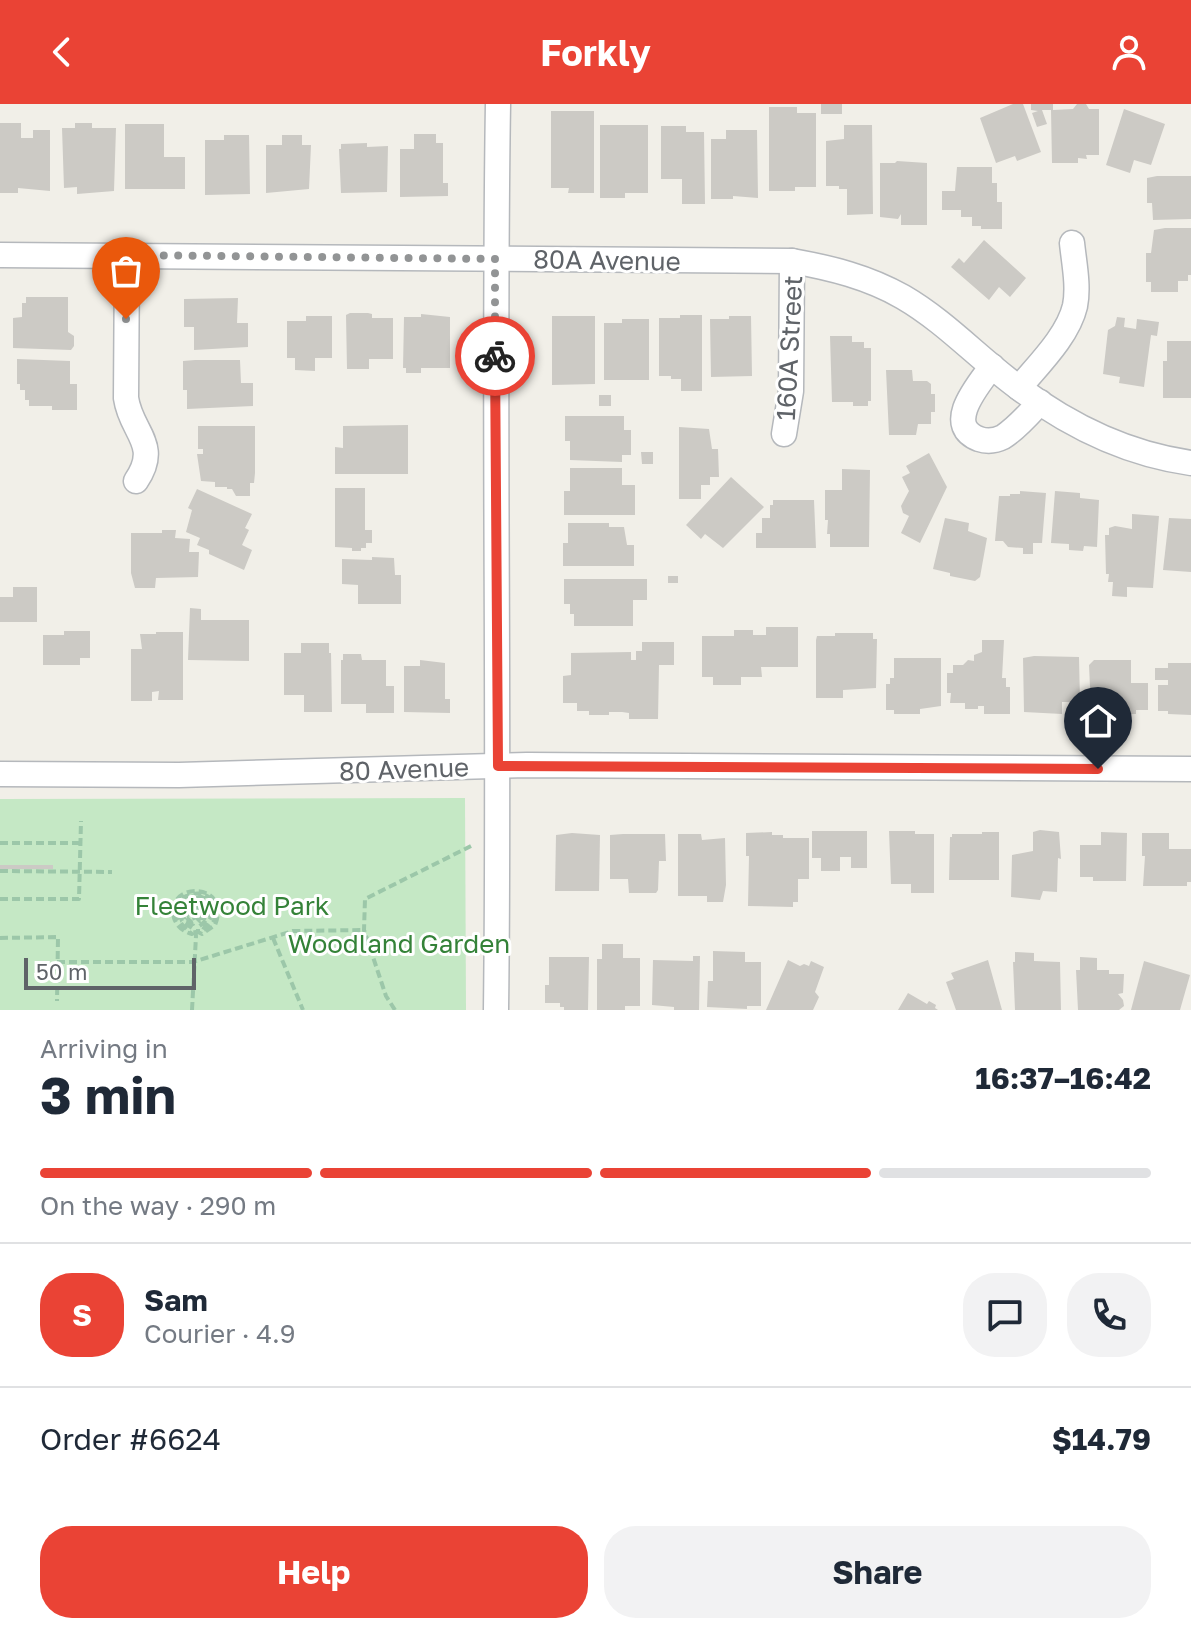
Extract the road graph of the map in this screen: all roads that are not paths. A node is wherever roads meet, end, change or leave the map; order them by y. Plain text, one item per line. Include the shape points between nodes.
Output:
1 (498, 104) edge
2 (1072, 243) dead end
3 (0, 255) edge
4 (127, 255) junction
5 (495, 259) junction
6 (792, 261) junction
7 (992, 366) junction
8 (1019, 388) junction
9 (1040, 402) junction
10 (784, 434) dead end
11 (1191, 463) edge
12 (136, 481) dead end
13 (498, 766) junction
14 (1191, 769) edge
15 (0, 774) edge
16 (496, 1010) edge

1 - 5 street
2 - 8 street via 1072,315
3 - 4 street, 80A Avenue
4 - 5 street, 80A Avenue
4 - 12 street via 126,398 146,449 146,466
5 - 6 street, 80A Avenue
5 - 13 street
6 - 7 street, 80A Avenue via 837,270 905,298
6 - 10 street, 160A Street via 791,391
7 - 8 street, 80A Avenue
7 - 9 street via 963,411 965,426 975,437 1002,438
8 - 9 street, 80A Avenue
9 - 11 street, 80A Avenue via 1117,445
13 - 14 street, 80 Avenue
13 - 15 street, 80 Avenue
13 - 16 street

